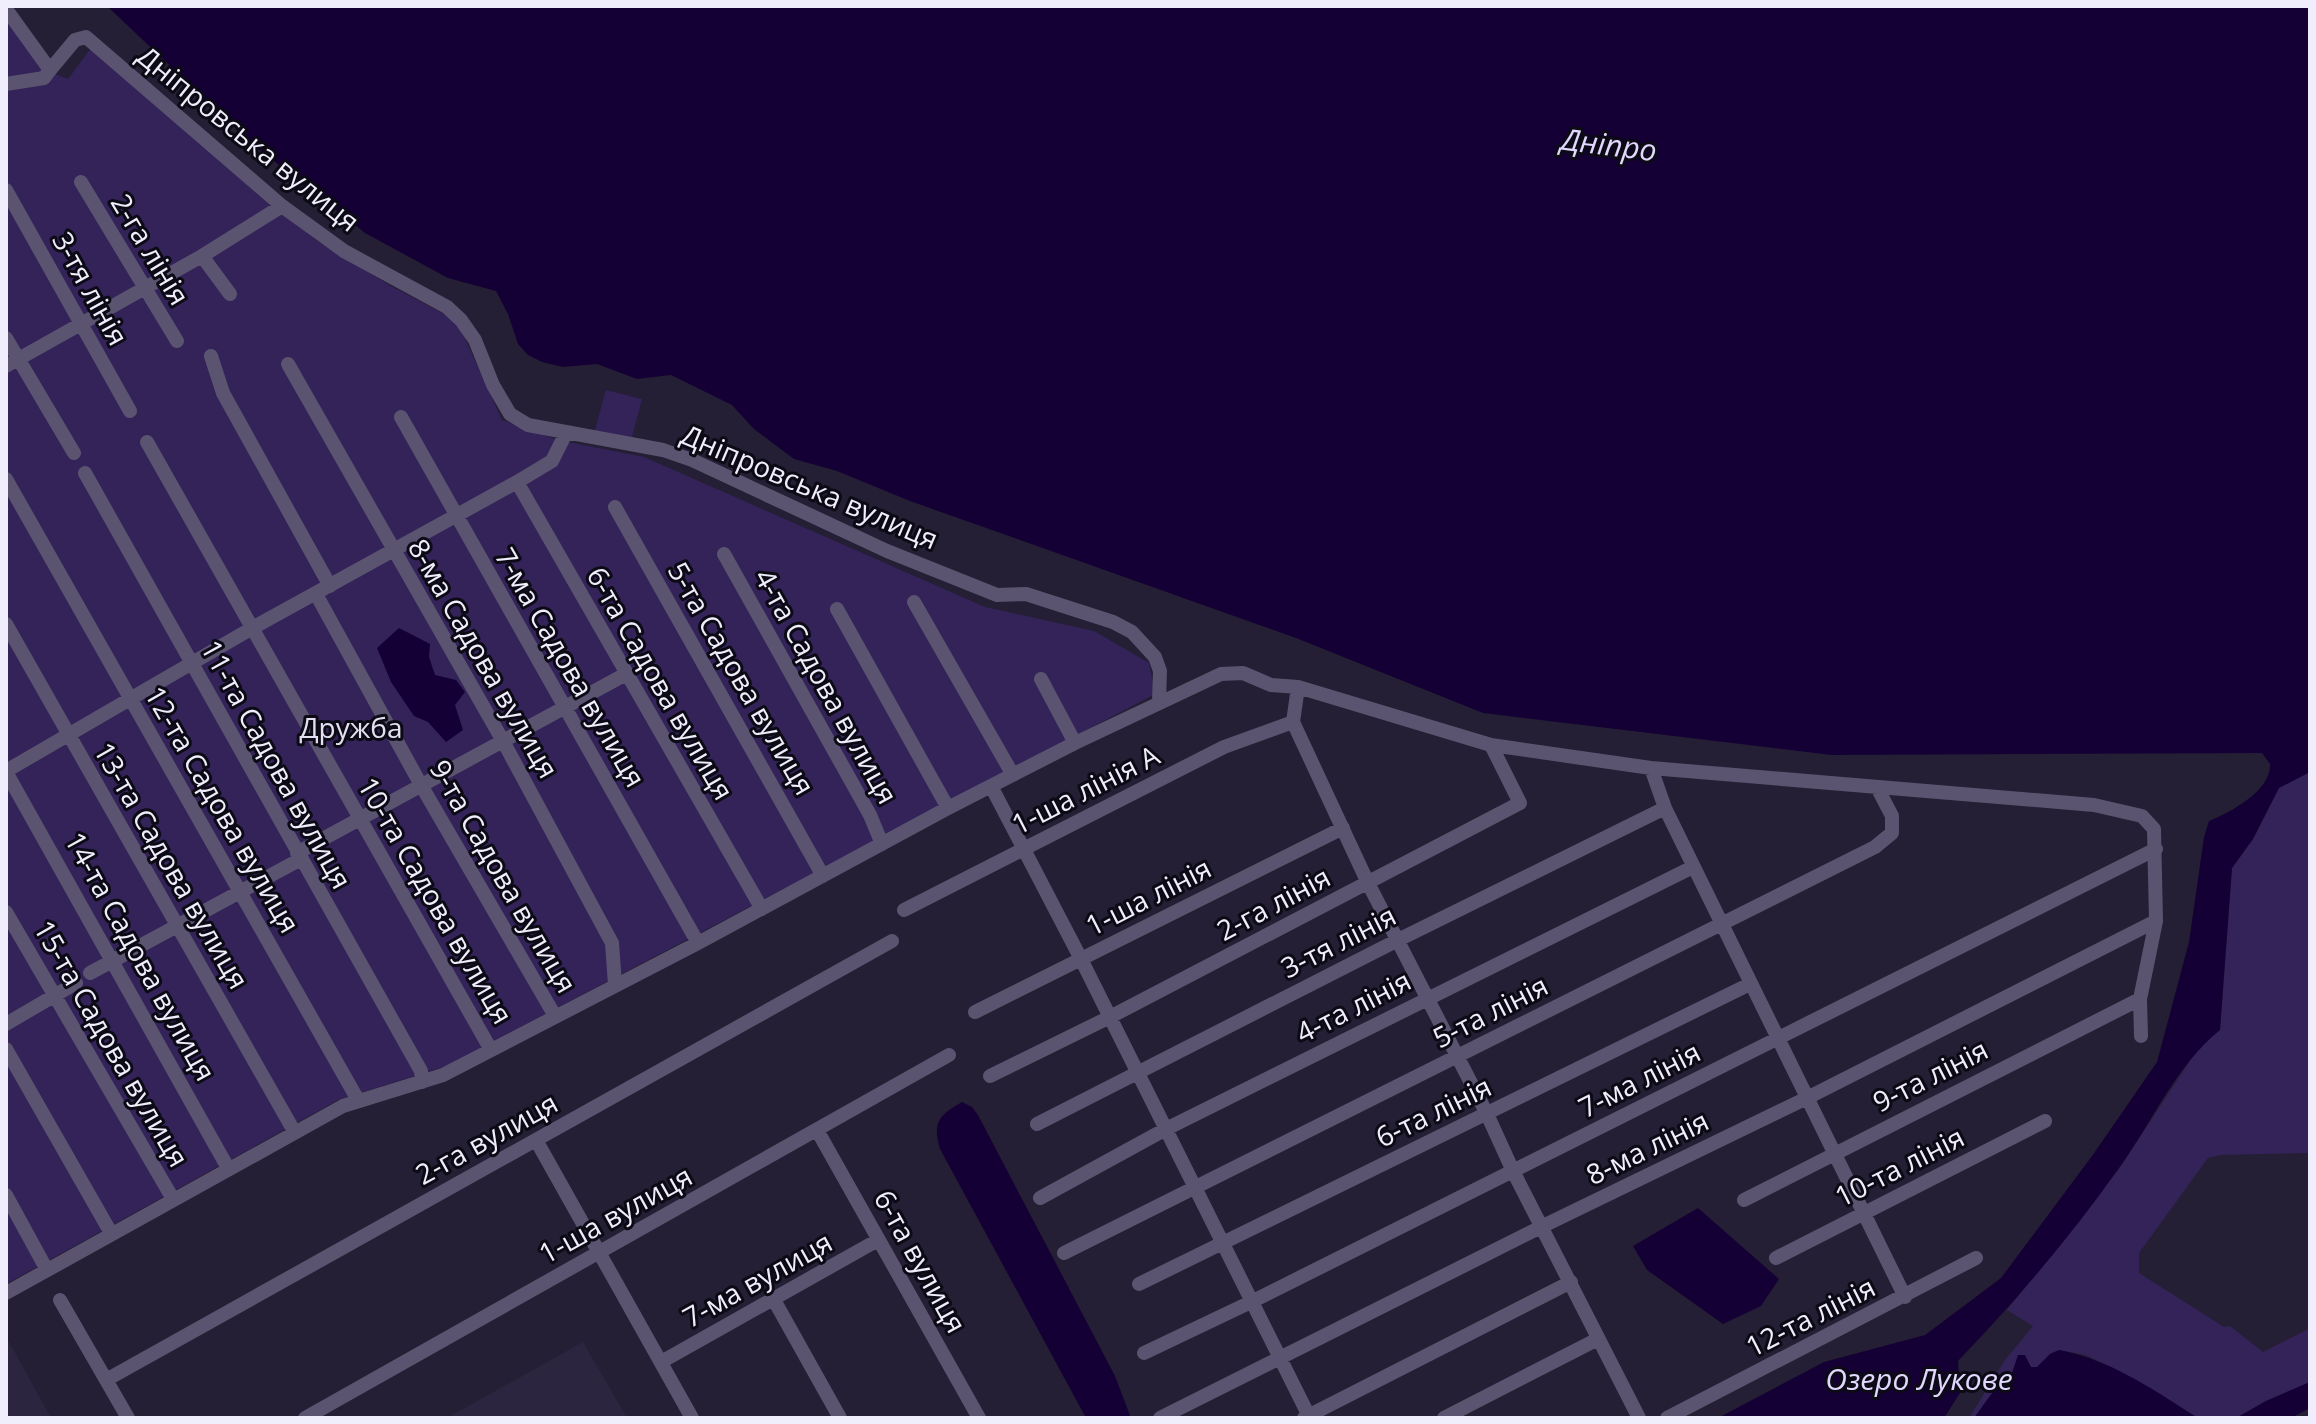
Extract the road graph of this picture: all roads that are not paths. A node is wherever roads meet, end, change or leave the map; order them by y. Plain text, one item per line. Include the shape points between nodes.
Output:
1 (6, 9) edge
2 (50, 70) junction
3 (6, 84) edge
4 (81, 182) dead end
5 (6, 190) edge
6 (282, 206) junction
7 (202, 256) junction
8 (143, 288) junction
9 (230, 294) dead end
10 (82, 324) junction
11 (6, 338) edge
12 (177, 341) dead end
13 (211, 356) dead end
14 (12, 363) edge
15 (288, 364) dead end
16 (130, 411) dead end
17 (401, 417) dead end
18 (566, 433) junction
19 (147, 442) dead end
20 (74, 453) dead end
21 (85, 473) dead end
22 (6, 479) edge
23 (517, 482) junction
24 (615, 507) dead end
25 (455, 516) junction
26 (393, 551) junction
27 (724, 554) dead end
28 (330, 586) junction
29 (316, 594) junction
30 (914, 602) dead end
31 (837, 609) dead end
32 (6, 624) edge
33 (254, 627) junction
34 (191, 665) junction
35 (626, 674) junction
36 (1041, 679) dead end
37 (1298, 687) junction
38 (130, 700) junction
39 (1159, 702) junction
40 (565, 708) junction
41 (1293, 722) junction
42 (69, 735) junction
43 (503, 741) junction
44 (1075, 743) junction
45 (1491, 745) junction
46 (1651, 768) junction
47 (6, 771) edge
48 (1013, 775) junction
49 (421, 785) junction
50 (991, 786) junction
51 (1877, 787) junction
52 (948, 808) junction
53 (1665, 808) junction
54 (359, 819) junction
55 (1343, 828) junction
56 (882, 844) junction
57 (1024, 849) junction
58 (2156, 849) junction
59 (299, 856) junction
60 (1693, 867) junction
61 (823, 876) junction
62 (1368, 883) junction
63 (242, 892) junction
64 (762, 909) junction
65 (904, 910) dead end
66 (6, 912) edge
67 (2156, 921) junction
68 (1721, 923) junction
69 (178, 928) junction
70 (1398, 940) junction
71 (892, 941) dead end
72 (698, 943) junction
73 (1081, 959) junction
74 (114, 960) junction
75 (90, 973) dead end
76 (76, 983) dead end
77 (1750, 984) junction
78 (615, 985) junction
79 (54, 996) junction
80 (1428, 997) junction
81 (2140, 999) junction
82 (975, 1012) dead end
83 (555, 1016) junction
84 (1110, 1017) junction
85 (6, 1024) edge
86 (2141, 1036) dead end
87 (1777, 1039) junction
88 (6, 1049) edge
89 (491, 1050) junction
90 (949, 1055) dead end
91 (1458, 1056) junction
92 (1137, 1072) junction
93 (990, 1076) dead end
94 (422, 1082) junction
95 (1807, 1098) junction
96 (358, 1100) junction
97 (1487, 1114) junction
98 (2045, 1121) dead end
99 (1037, 1124) dead end
100 (1166, 1129) junction
101 (817, 1130) junction
102 (294, 1131) junction
103 (536, 1140) junction
104 (1834, 1153) junction
105 (228, 1168) junction
106 (1513, 1171) junction
107 (1196, 1187) junction
108 (6, 1195) edge
109 (1040, 1198) dead end
110 (173, 1199) junction
111 (1744, 1200) dead end
112 (1864, 1214) junction
113 (1543, 1226) junction
114 (111, 1233) junction
115 (878, 1240) junction
116 (1223, 1244) junction
117 (599, 1253) junction
118 (1064, 1253) dead end
119 (1776, 1258) dead end
120 (1976, 1258) dead end
121 (47, 1270) junction
122 (1571, 1282) junction
123 (1139, 1284) dead end
124 (6, 1293) edge
125 (1905, 1297) junction
126 (60, 1300) dead end
127 (774, 1300) junction
128 (1251, 1302) junction
129 (1598, 1339) junction
130 (1144, 1353) dead end
131 (1279, 1358) junction
132 (661, 1362) junction
133 (106, 1380) junction
134 (1308, 1417) edge
135 (128, 1418) edge
136 (305, 1418) edge
137 (692, 1418) edge
138 (840, 1418) edge
139 (979, 1418) edge
140 (1160, 1418) edge
141 (1444, 1418) edge
142 (1639, 1418) edge
143 (1667, 1418) edge

1 - 2 street
2 - 3 street via 44,78
2 - 6 street, Дніпровська вулиця via 75,40 86,37
4 - 8 street, 2-га лінія
5 - 10 street, 3-тя лінія
6 - 7 street
6 - 18 street, Дніпровська вулиця via 344,251 447,307 475,340 510,414 528,425
7 - 8 street
7 - 9 street
8 - 10 street
8 - 12 street, 2-га лінія
10 - 14 street
10 - 16 street, 3-тя лінія
11 - 14 street
13 - 28 street via 223,393
14 - 20 street
15 - 26 street, 8-ма Садова вулиця
17 - 25 street, 7-ма Садова вулиця
18 - 23 street via 552,461
18 - 39 street, Дніпровська вулиця via 692,460 887,551 997,595 1026,594 1113,622 1132,632 1155,657
19 - 33 street, 10-та Садова вулиця
21 - 34 street, 11-та Садова вулиця
22 - 38 street, 12-та Садова вулиця
23 - 25 street
23 - 35 street, 6-та Садова вулиця
24 - 61 street, 5-та Садова вулиця
25 - 26 street
25 - 40 street, 7-ма Садова вулиця
26 - 28 street
26 - 43 street, 8-ма Садова вулиця
27 - 56 street, 4-та Садова вулиця
28 - 29 street
29 - 33 street
29 - 49 street, 9-та Садова вулиця
30 - 48 street
31 - 52 street
32 - 42 street, 13-та Садова вулиця
33 - 34 street
33 - 54 street, 10-та Садова вулиця
34 - 38 street
34 - 59 street, 11-та Садова вулиця
35 - 40 street
35 - 64 street, 6-та Садова вулиця
36 - 44 street
37 - 39 street via 1271,685 1243,673 1221,674
37 - 41 street
37 - 45 street
38 - 42 street
38 - 63 street, 12-та Садова вулиця
39 - 44 street
40 - 43 street
40 - 72 street, 7-ма Садова вулиця
41 - 55 street
41 - 57 street, 1-ша лінія А via 1224,747
42 - 47 street
42 - 69 street, 13-та Садова вулиця
43 - 49 street
43 - 78 street, 8-ма Садова вулиця via 612,943
44 - 48 street
45 - 46 street
45 - 62 street, 2-га лінія via 1520,803
46 - 51 street
46 - 53 street
47 - 74 street, 14-та Садова вулиця
48 - 50 street
49 - 54 street
49 - 83 street, 9-та Садова вулиця
50 - 52 street
50 - 57 street
51 - 58 street via 2094,805 2142,816 2154,829
51 - 68 street, 5-та лінія via 1892,816 1892,833 1875,847
52 - 56 street
53 - 60 street
53 - 70 street, 3-тя лінія
54 - 59 street
54 - 89 street, 10-та Садова вулиця
55 - 62 street
55 - 73 street, 1-ша лінія
56 - 61 street
57 - 65 street, 1-ша лінія А
57 - 73 street
58 - 67 street
58 - 87 street, 7-ма лінія
59 - 63 street
59 - 94 street, 11-та Садова вулиця via 421,1071
60 - 68 street
60 - 80 street, 4-та лінія
61 - 64 street
62 - 70 street
62 - 84 street, 2-га лінія
63 - 69 street
63 - 96 street, 12-та Садова вулиця
64 - 72 street
66 - 79 street, 15-та Садова вулиця
67 - 81 street
67 - 95 street, 8-ма лінія
68 - 77 street
68 - 91 street, 5-та лінія
69 - 74 street
69 - 102 street, 13-та Садова вулиця
70 - 80 street
70 - 92 street, 3-тя лінія
71 - 103 street, 2-га вулиця
72 - 78 street
73 - 82 street, 1-ша лінія
73 - 84 street
74 - 75 street
74 - 105 street, 14-та Садова вулиця
76 - 79 street
77 - 87 street
77 - 97 street, 6-та лінія
78 - 83 street
79 - 85 street
79 - 110 street, 15-та Садова вулиця
80 - 91 street
80 - 100 street, 4-та лінія
81 - 86 street
81 - 104 street, 9-та лінія
83 - 89 street
84 - 92 street
84 - 93 street, 2-га лінія
87 - 95 street
87 - 106 street, 7-ма лінія
88 - 114 street
89 - 94 street
90 - 101 street, 1-ша вулиця
91 - 97 street
91 - 107 street, 5-та лінія
92 - 99 street, 3-тя лінія
92 - 100 street
94 - 96 street
95 - 104 street
95 - 113 street, 8-ма лінія
96 - 102 street
97 - 106 street
97 - 116 street, 6-та лінія
98 - 112 street, 10-та лінія
100 - 107 street
100 - 109 street, 4-та лінія
101 - 115 street, 6-та вулиця
101 - 117 street, 1-ша вулиця
102 - 105 street
103 - 117 street
103 - 133 street, 2-га вулиця
104 - 111 street, 9-та лінія
104 - 112 street
105 - 110 street
106 - 113 street
106 - 128 street, 7-ма лінія
107 - 116 street
107 - 118 street, 5-та лінія
108 - 121 street
110 - 114 street
112 - 119 street, 10-та лінія
112 - 125 street
113 - 122 street
113 - 131 street, 8-ма лінія
114 - 121 street
115 - 127 street, 7-ма вулиця
115 - 139 street, 6-та вулиця
116 - 123 street, 6-та лінія
116 - 128 street
117 - 132 street
117 - 136 street, 1-ша вулиця
120 - 125 street, 12-та лінія
121 - 124 street
122 - 129 street
122 - 134 street
125 - 143 street, 12-та лінія
126 - 133 street
127 - 132 street, 7-ма вулиця
127 - 138 street
128 - 130 street, 7-ма лінія
128 - 131 street
129 - 141 street
129 - 142 street
131 - 134 street
131 - 140 street, 8-ма лінія
132 - 137 street
133 - 135 street

